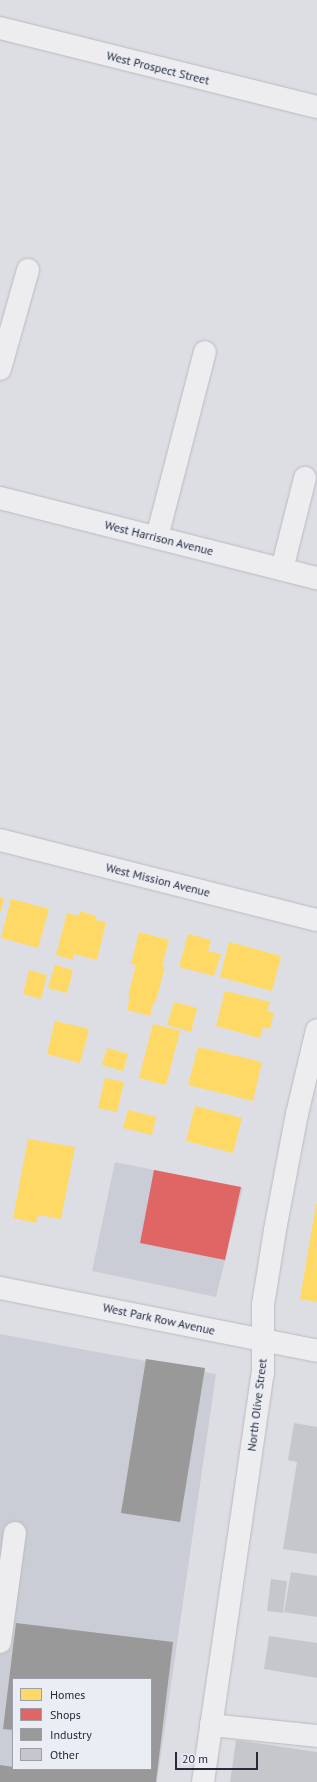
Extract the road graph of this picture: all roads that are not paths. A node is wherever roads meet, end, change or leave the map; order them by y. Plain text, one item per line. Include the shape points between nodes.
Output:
1 (0, 28) edge
2 (317, 107) edge
3 (28, 270) dead end
4 (205, 352) dead end
5 (0, 369) edge
6 (305, 478) dead end
7 (0, 498) edge
8 (157, 537) junction
9 (282, 569) junction
10 (317, 578) edge
11 (0, 840) edge
12 (317, 920) edge
13 (317, 1030) edge
14 (0, 1288) edge
15 (264, 1340) junction
16 (317, 1351) edge
17 (15, 1533) dead end
18 (0, 1642) edge
19 (211, 1725) junction
20 (317, 1736) edge
21 (203, 1782) edge

1 - 2 street, West Prospect Street
3 - 5 street
4 - 8 street
6 - 9 street
7 - 8 street, West Harrison Avenue
8 - 9 street, West Harrison Avenue
9 - 10 street, West Harrison Avenue
11 - 12 street, West Mission Avenue
13 - 15 street, North Olive Street via 297,1114 275,1230 263,1305
14 - 15 street, West Park Row Avenue
15 - 16 street, West Park Row Avenue
15 - 19 street, North Olive Street via 263,1373
17 - 18 street
19 - 20 street
19 - 21 street, North Olive Street

